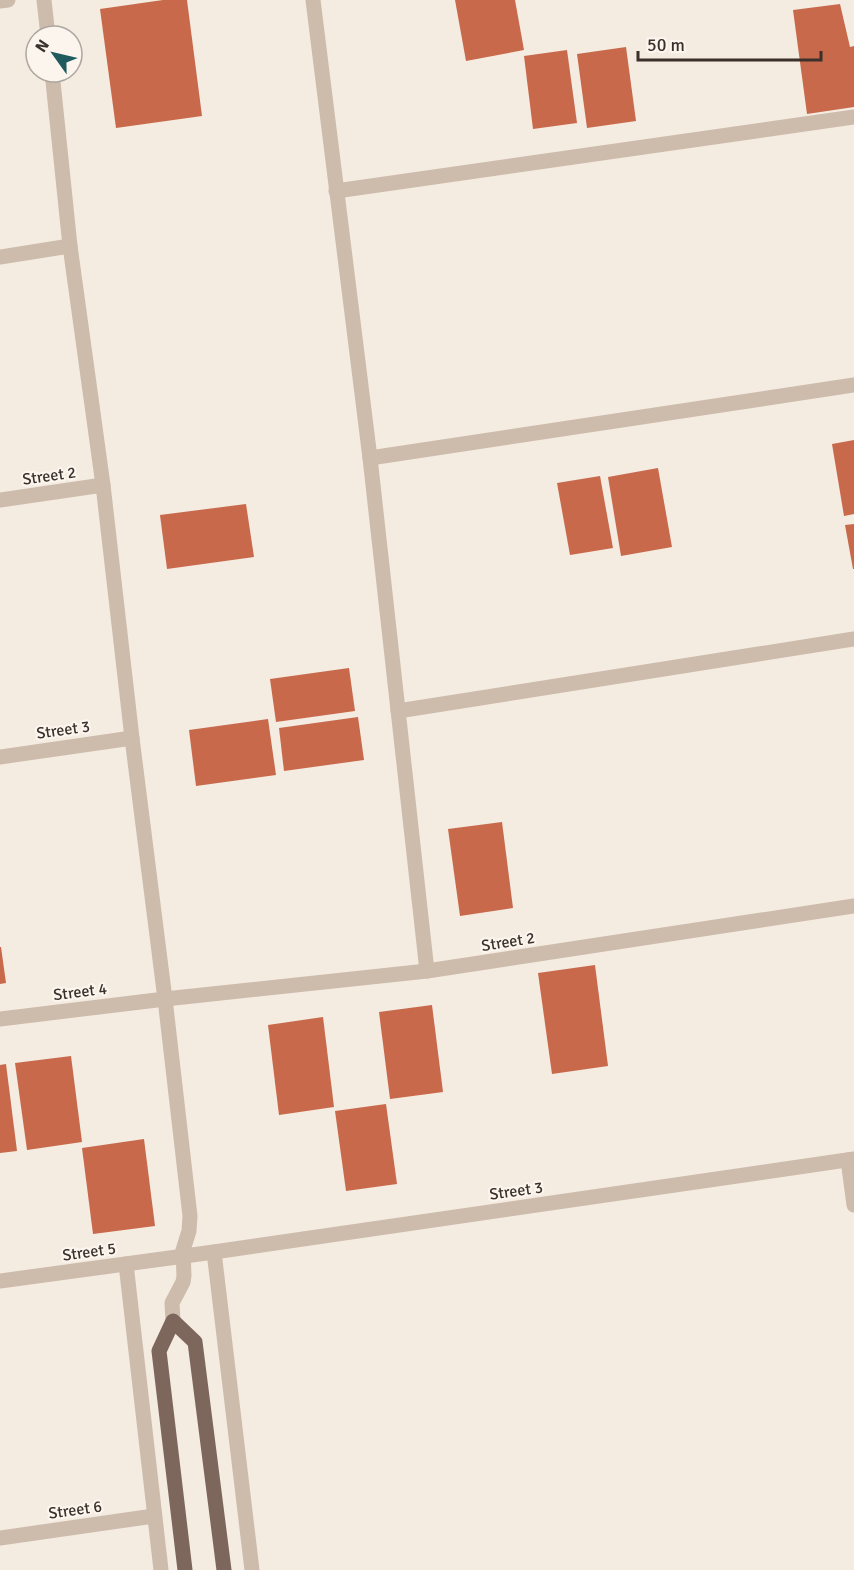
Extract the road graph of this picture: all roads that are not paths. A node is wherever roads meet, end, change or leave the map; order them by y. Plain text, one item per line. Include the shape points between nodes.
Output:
1 (8, 0) edge
2 (45, 0) edge
3 (314, 0) edge
4 (0, 1) edge
5 (47, 24) edge
6 (53, 84) edge
7 (854, 117) edge
8 (336, 191) junction
9 (70, 246) junction
10 (0, 257) edge
11 (854, 385) edge
12 (370, 458) junction
13 (103, 485) junction
14 (0, 500) edge
15 (854, 639) edge
16 (398, 711) junction
17 (132, 738) junction
18 (0, 756) edge
19 (854, 906) edge
20 (427, 971) junction
21 (165, 999) junction
22 (0, 1019) edge
23 (851, 1160) edge
24 (854, 1205) edge
25 (213, 1252) junction
26 (183, 1256) junction
27 (126, 1264) junction
28 (0, 1281) edge
29 (173, 1321) junction
30 (154, 1516) junction
31 (0, 1538) edge
32 (161, 1570) edge
33 (185, 1570) edge
34 (224, 1570) edge
35 (252, 1570) edge

1 - 4 street
2 - 5 street
3 - 8 street
6 - 9 street
7 - 8 street
8 - 12 street
9 - 10 street
9 - 13 street
11 - 12 street
12 - 16 street
13 - 14 street, Street 2
13 - 17 street
15 - 16 street
16 - 20 street
17 - 18 street, Street 3
17 - 21 street
19 - 20 street, Street 2
20 - 21 street, Street 2
21 - 22 street, Street 4
21 - 26 street via 190,1216
23 - 24 street
23 - 25 street, Street 3
25 - 26 street, Street 3
25 - 35 street
26 - 27 street, Street 5
26 - 29 street via 184,1276 173,1299
27 - 28 street, Street 5
27 - 30 street
29 - 33 main road via 159,1351
29 - 34 main road via 195,1342
30 - 31 street, Street 6
30 - 32 street

